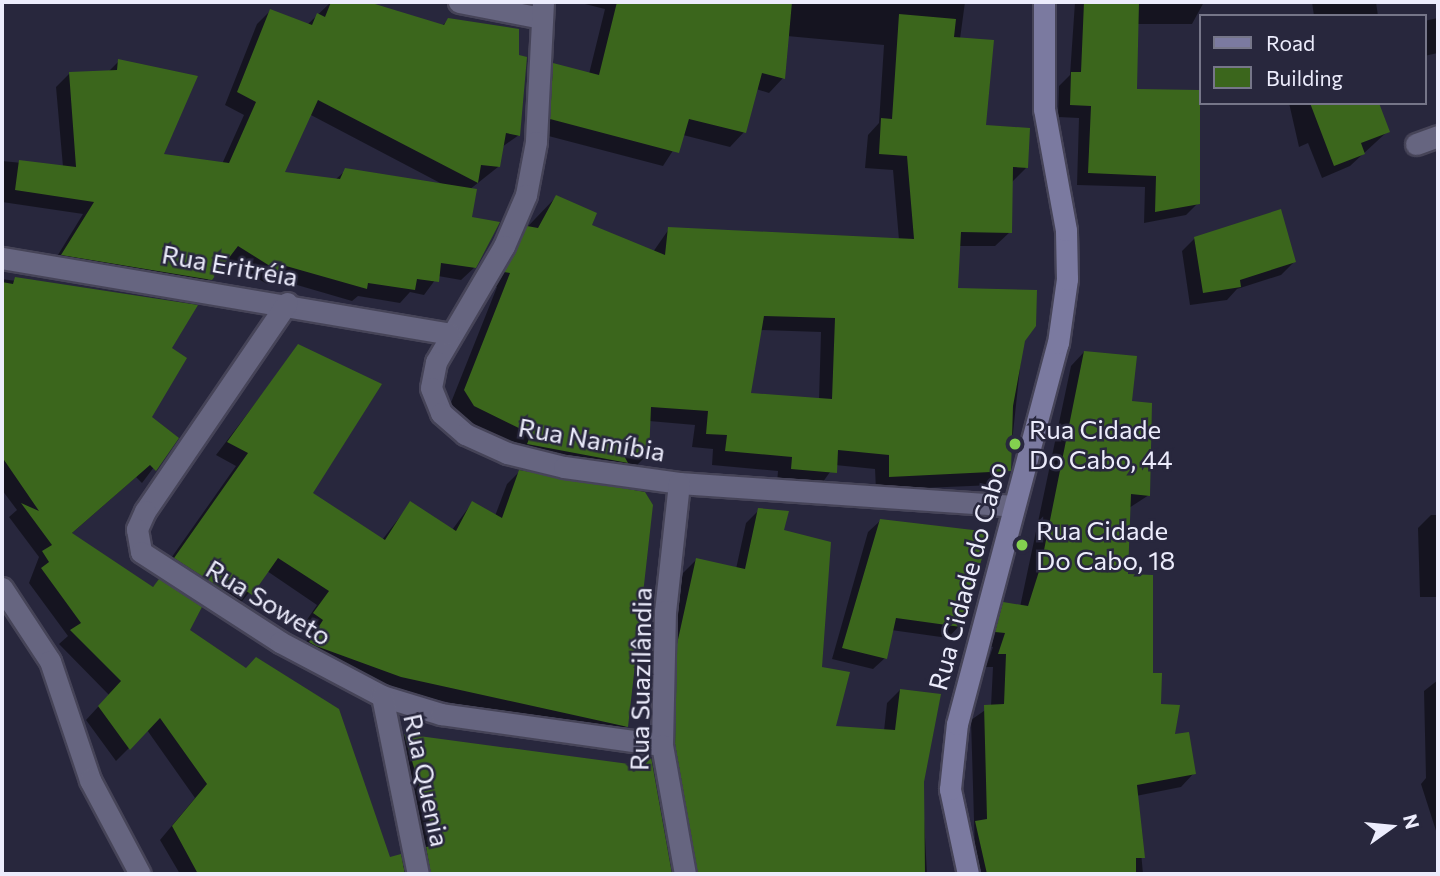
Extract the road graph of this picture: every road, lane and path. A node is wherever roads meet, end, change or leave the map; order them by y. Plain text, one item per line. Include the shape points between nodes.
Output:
1 (459, 2) edge
2 (1044, 2) edge
3 (542, 10) edge
4 (1438, 136) edge
5 (1416, 144) dead end
6 (2, 258) edge
7 (287, 303) junction
8 (449, 334) junction
9 (679, 483) junction
10 (1014, 506) junction
11 (2, 588) edge
12 (382, 696) junction
13 (662, 745) junction
14 (140, 874) edge
15 (418, 874) edge
16 (685, 874) edge
17 (968, 874) edge

1 - 3 street
2 - 10 street, Rua Cidade do Cabo via 1044,109 1066,230 1068,279 1058,343
3 - 8 street, Rua Namíbia via 536,142 526,195 504,246
4 - 5 street
6 - 7 street, Rua Eritréia
7 - 8 street, Rua Eritréia
7 - 12 street, Rua Soweto via 145,511 136,539 158,567 341,678
8 - 9 street, Rua Namíbia via 431,388 441,412 465,434 507,453
9 - 10 street, Rua Namíbia
9 - 13 street, Rua Suazilândia via 665,611
10 - 17 street, Rua Cidade do Cabo via 957,724 950,789
11 - 14 street via 50,661 90,780
12 - 13 street, Rua Soweto via 441,714
12 - 15 street, Rua Quenia
13 - 16 street, Rua Suazilândia

